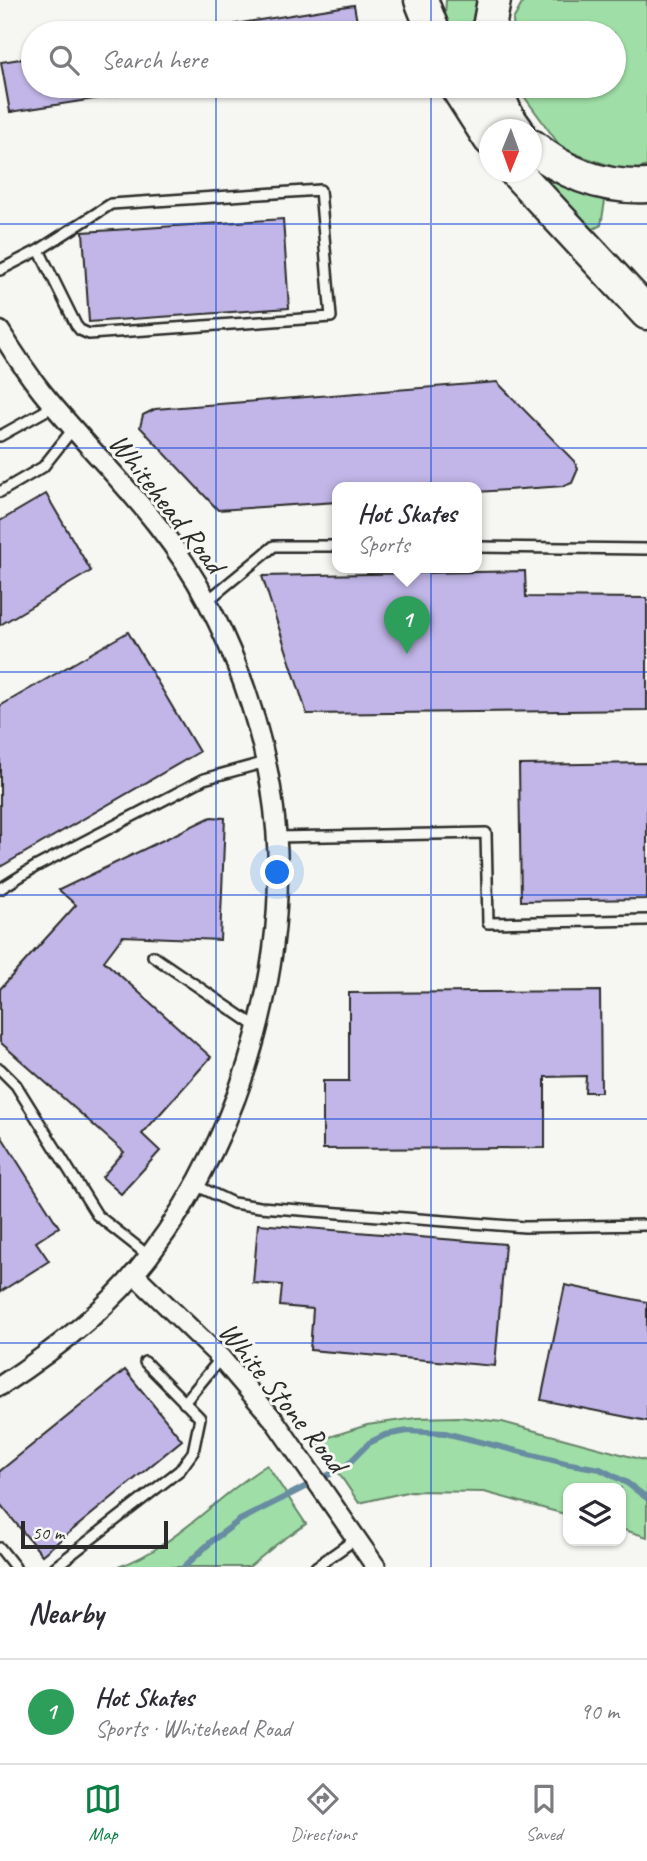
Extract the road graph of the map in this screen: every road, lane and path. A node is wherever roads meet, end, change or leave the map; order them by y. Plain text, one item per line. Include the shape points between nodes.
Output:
1 (421, 0) edge
2 (433, 0) edge
3 (494, 0) edge
4 (430, 21) edge
5 (434, 21) edge
6 (490, 21) edge
7 (463, 98) edge
8 (499, 98) edge
9 (509, 119) edge
10 (479, 125) edge
11 (542, 155) edge
12 (525, 182) edge
13 (647, 186) edge
14 (39, 250) junction
15 (0, 270) edge
16 (647, 313) edge
17 (0, 331) edge
18 (54, 406) junction
19 (73, 429) junction
20 (0, 436) edge
21 (0, 492) edge
22 (332, 547) edge
23 (482, 547) edge
24 (647, 548) edge
25 (207, 601) junction
26 (266, 762) junction
27 (276, 837) junction
28 (0, 888) edge
29 (647, 920) edge
30 (153, 956) dead end
31 (257, 1027) junction
32 (0, 1069) edge
33 (195, 1185) junction
34 (647, 1225) edge
35 (149, 1256) junction
36 (134, 1274) junction
37 (220, 1358) junction
38 (145, 1362) dead end
39 (0, 1386) edge
40 (184, 1402) junction
41 (357, 1538) junction
42 (0, 1548) edge
43 (15, 1567) edge
44 (55, 1567) edge
45 (316, 1567) edge
46 (376, 1567) edge

1 - 4 highway
2 - 5 highway
3 - 6 highway
7 - 10 highway
8 - 9 highway
11 - 13 highway via 578,176 608,184
12 - 16 highway
14 - 14 lane via 111,204 320,190 331,317 89,334 76,325
14 - 15 lane
17 - 18 street, Whitehead Road
18 - 19 street, Whitehead Road
18 - 20 lane
19 - 21 lane via 43,467
19 - 25 street, Whitehead Road via 144,508
22 - 25 lane via 274,546
23 - 24 lane
25 - 26 street, Whitehead Road via 243,684
26 - 27 street, Whitehead Road
26 - 28 lane via 204,779
27 - 29 lane via 486,833 488,923
27 - 31 street, Whitehead Road via 272,956
30 - 31 lane
31 - 33 street, Whitehead Road via 231,1106
32 - 35 lane via 16,1086 97,1215
33 - 34 lane via 233,1203 260,1207 525,1227
33 - 35 street, Whitehead Road
35 - 36 street, Whitehead Road
36 - 37 street, White Stone Road
36 - 39 street, Whitehead Road via 73,1333
37 - 40 lane
37 - 41 street, White Stone Road via 274,1420
38 - 40 lane
40 - 44 lane via 200,1418 193,1452 180,1470
41 - 45 lane
41 - 46 street, White Stone Road
42 - 43 lane

